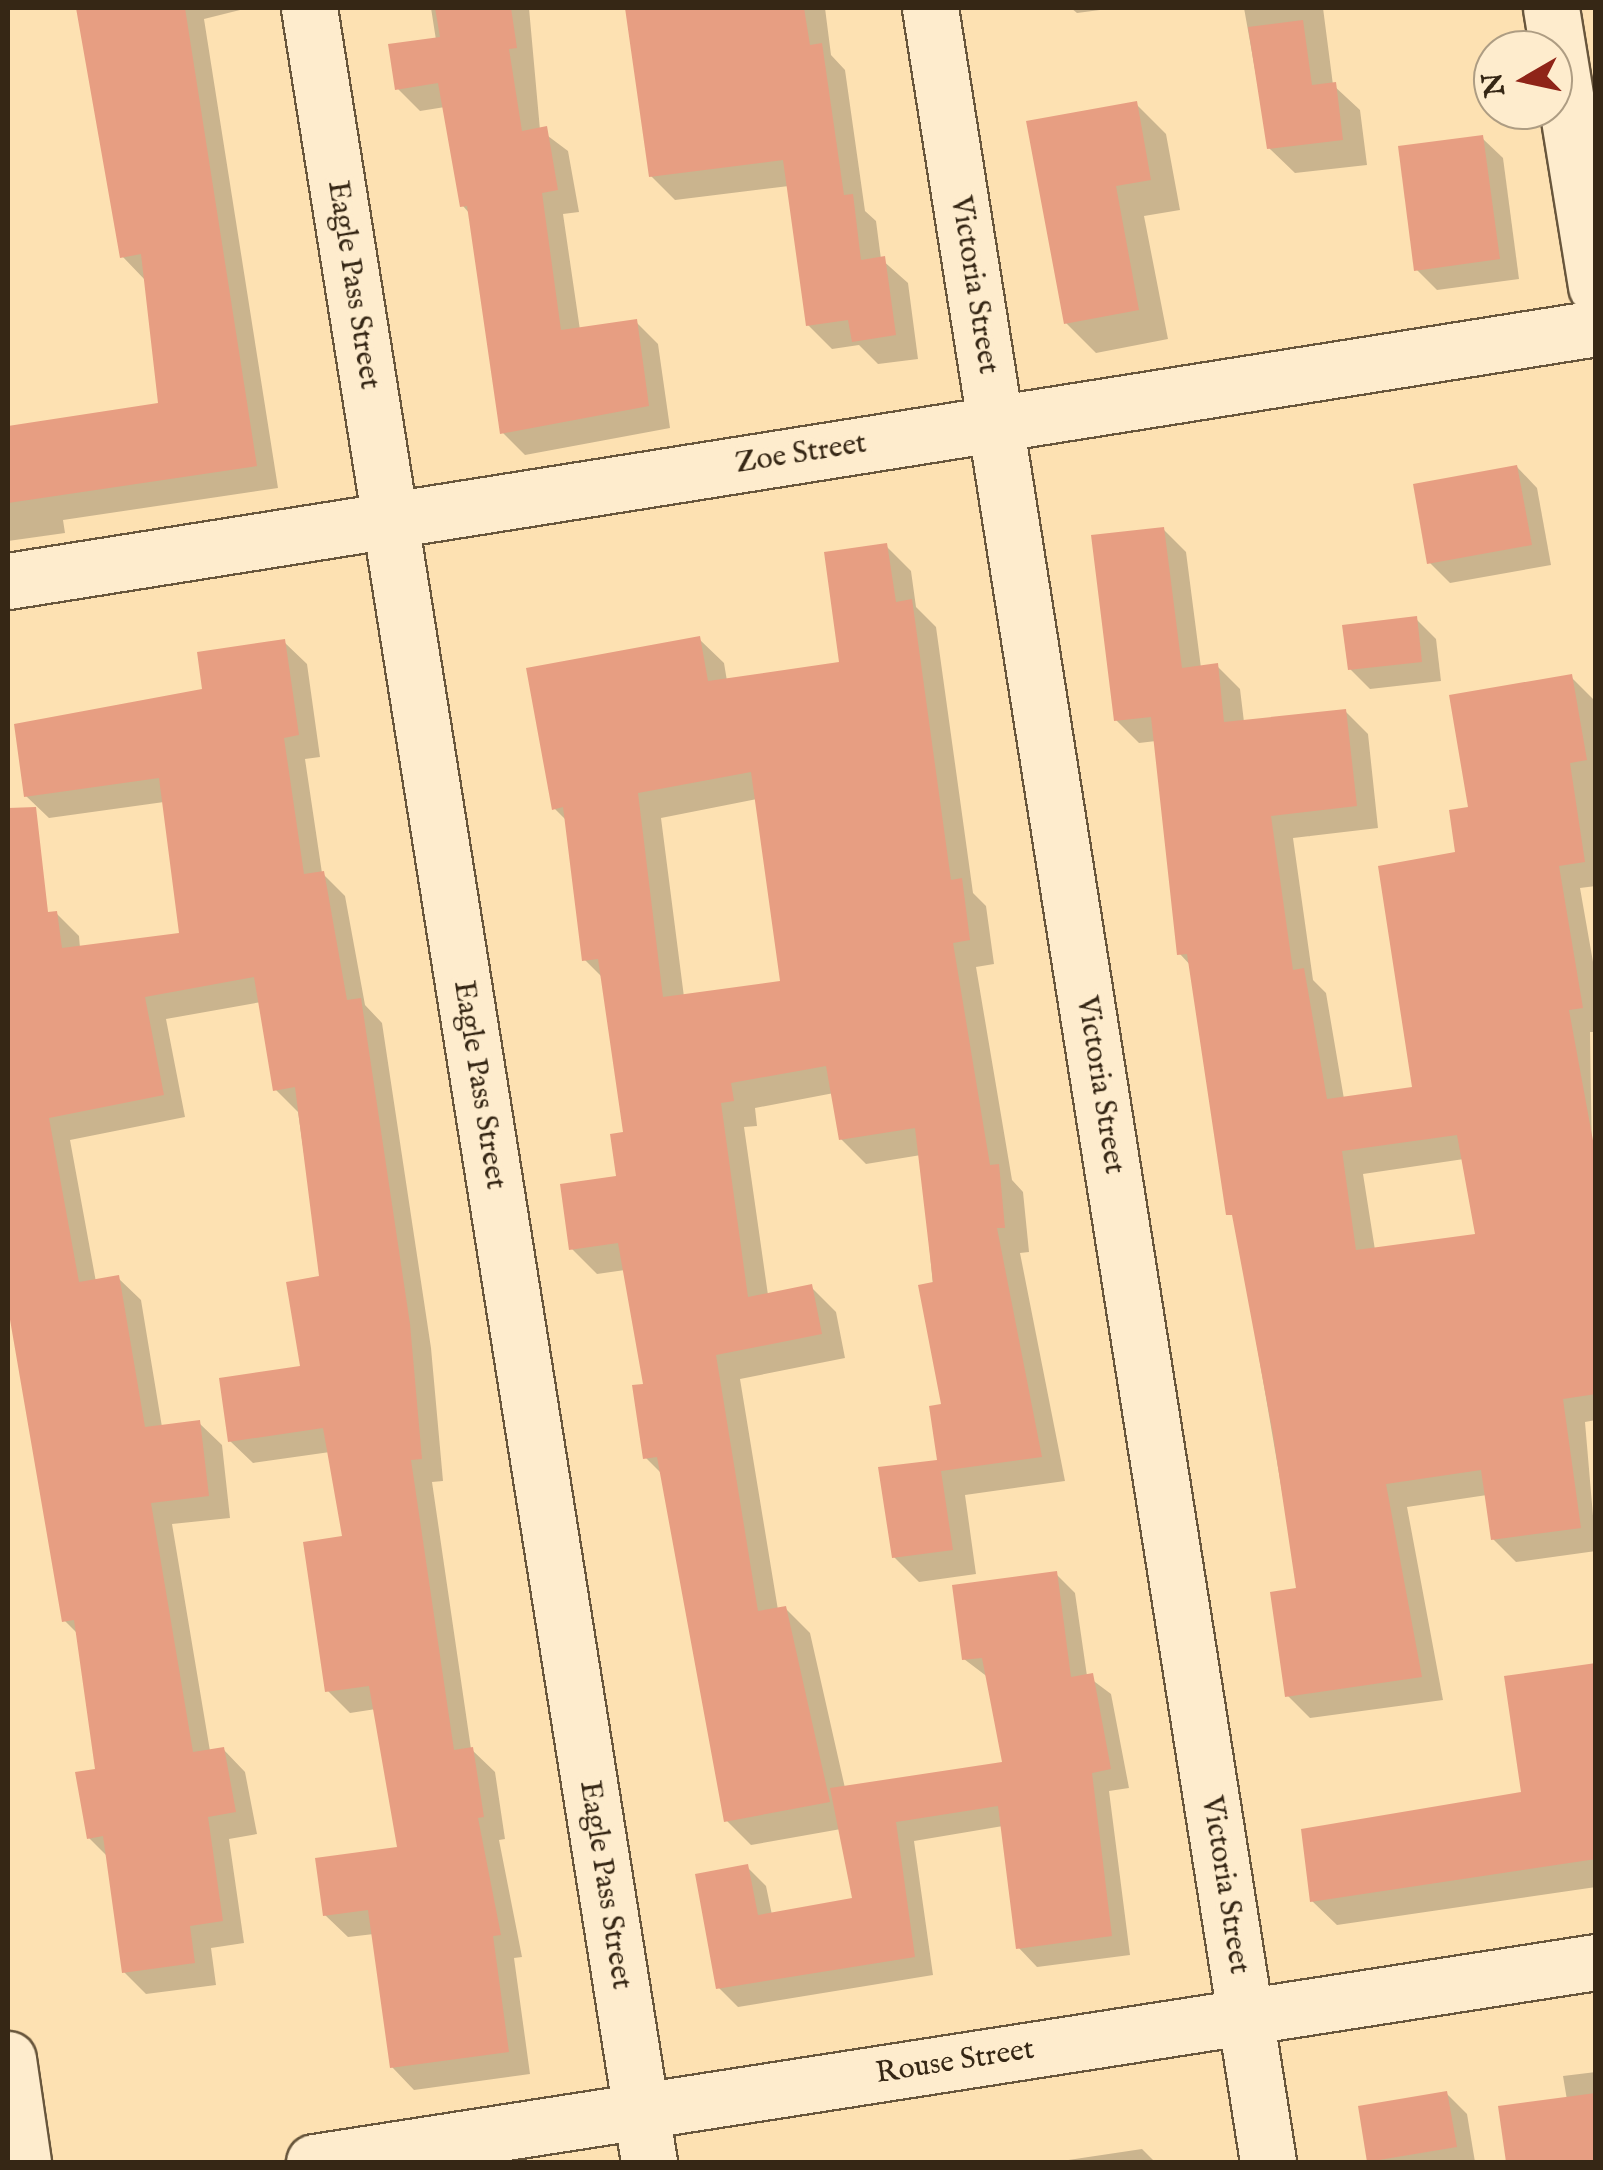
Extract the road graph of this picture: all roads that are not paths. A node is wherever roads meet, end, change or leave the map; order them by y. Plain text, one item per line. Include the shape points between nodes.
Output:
1 (309, 8) edge
2 (930, 8) edge
3 (1551, 8) edge
4 (1596, 286) edge
5 (1596, 328) edge
6 (996, 422) junction
7 (390, 523) junction
8 (8, 581) edge
9 (1596, 1962) edge
10 (1245, 2017) junction
11 (8, 2059) edge
12 (645, 2137) edge
13 (23, 2162) edge
14 (314, 2162) edge
15 (1268, 2162) edge

1 - 7 street, Eagle Pass Street
2 - 6 street, Victoria Street
3 - 4 street
5 - 6 street, Zoe Street
6 - 7 street, Zoe Street
6 - 10 street, Victoria Street
7 - 8 street, Zoe Street
7 - 12 street, Eagle Pass Street
9 - 10 street, Rouse Street
10 - 12 street, Rouse Street
10 - 15 street, Victoria Street
11 - 13 street
12 - 14 street, Rouse Street

